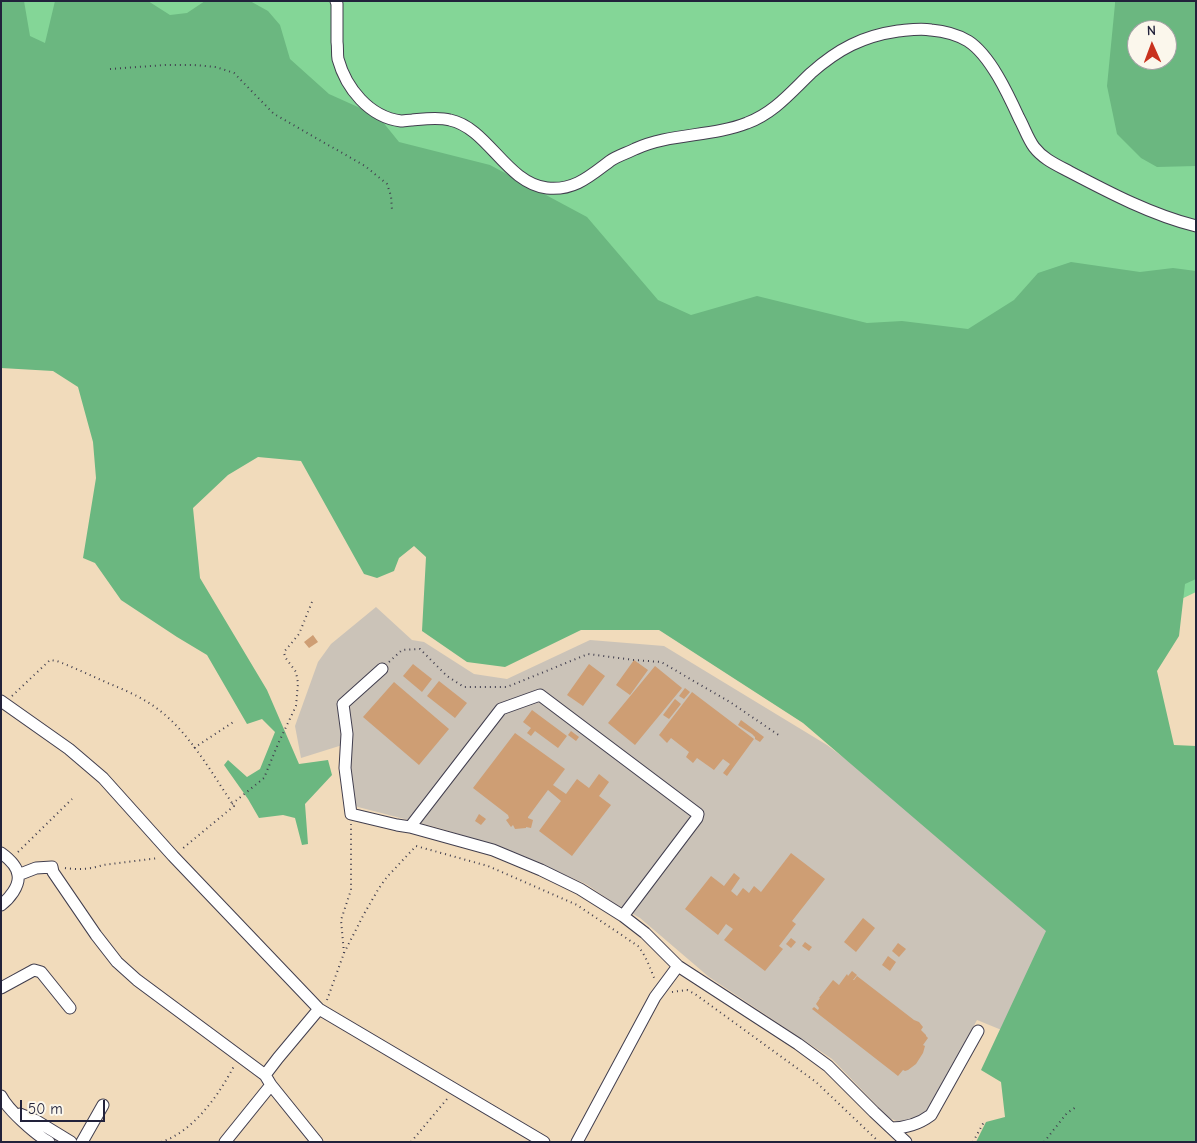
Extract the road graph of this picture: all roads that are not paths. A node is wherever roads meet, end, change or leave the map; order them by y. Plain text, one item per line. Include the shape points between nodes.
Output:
1 (336, 1) edge
2 (1196, 226) edge
3 (382, 669) road end
4 (3, 702) edge
5 (410, 827) junction
6 (6, 857) edge
7 (18, 875) junction
8 (1, 905) edge
9 (624, 916) junction
10 (678, 966) junction
11 (1, 988) edge
12 (70, 1008) dead end
13 (319, 1009) junction
14 (978, 1031) dead end
15 (268, 1080) junction
16 (3, 1101) edge
17 (103, 1105) dead end
18 (16, 1114) junction
19 (891, 1128) junction
20 (49, 1142) edge
21 (71, 1142) edge
22 (82, 1142) edge
23 (225, 1142) edge
24 (317, 1142) edge
25 (544, 1142) edge
26 (577, 1142) edge
27 (906, 1142) edge

1 - 2 street via 338,58 349,84 364,104 380,115 401,121 450,120 471,128 522,177 546,188 575,185 612,159 640,146 746,124 783,101 830,58 859,40 877,34 933,30 967,41 983,54 1009,96 1034,147 1046,159 1133,203
3 - 5 street via 343,704 345,768 351,814
4 - 13 street via 69,749 103,778
5 - 9 street via 493,850 580,889
5 - 9 street via 501,710 540,695 698,814
6 - 7 street
7 - 8 street via 15,889
7 - 15 street via 36,868 52,867 117,962
9 - 10 street
10 - 19 street via 828,1066
10 - 26 street via 656,997
11 - 12 street via 34,970 42,972
13 - 15 street via 278,1058
13 - 25 street
14 - 19 street via 931,1115 911,1126
15 - 23 street
15 - 24 street
16 - 18 street
17 - 22 street
18 - 20 street
18 - 21 street via 35,1120
19 - 27 street

